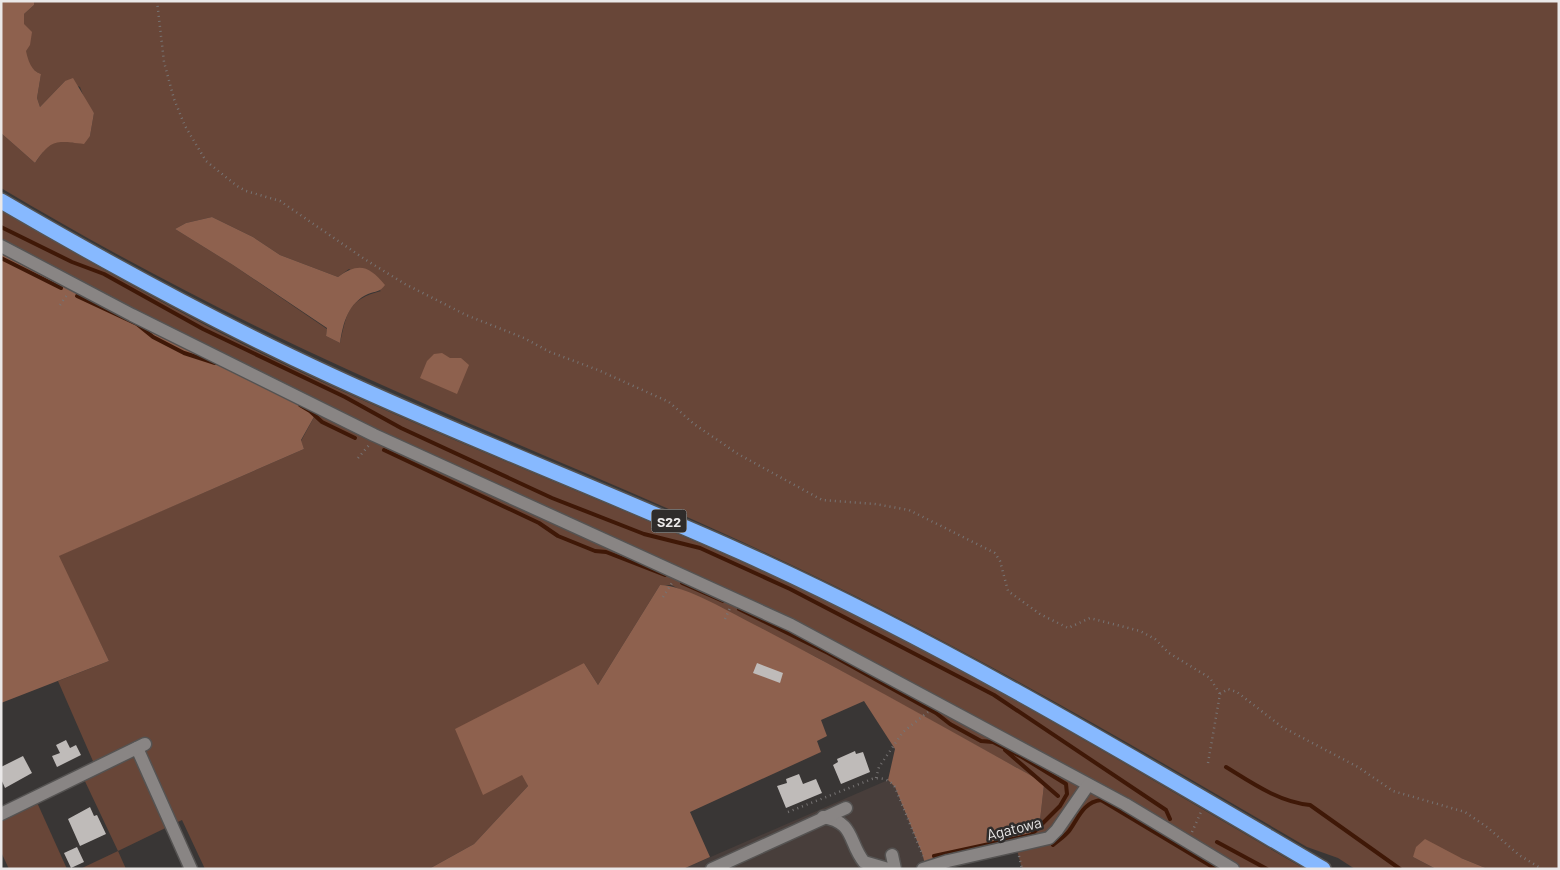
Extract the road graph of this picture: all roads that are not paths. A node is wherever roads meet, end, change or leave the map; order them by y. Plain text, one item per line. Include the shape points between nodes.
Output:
1 (1, 201) edge
2 (1, 246) edge
3 (1088, 785) junction
4 (846, 808) dead end
5 (1, 814) edge
6 (824, 817) junction
7 (892, 855) dead end
8 (735, 864) edge
9 (925, 868) edge
10 (191, 869) edge
11 (712, 869) edge
12 (888, 869) edge
13 (895, 869) edge
14 (1233, 869) edge
15 (1324, 869) edge

1 - 15 highway, S22 via 137,278 329,375 740,552 888,623 1045,707
2 - 3 street via 132,316 374,435 783,621
3 - 9 street, Agatowa via 1058,830 1049,838
3 - 14 street via 1188,840
4 - 6 street
5 - 10 street via 141,746
6 - 8 street
6 - 12 street via 845,826 864,862
7 - 13 street
8 - 11 street

